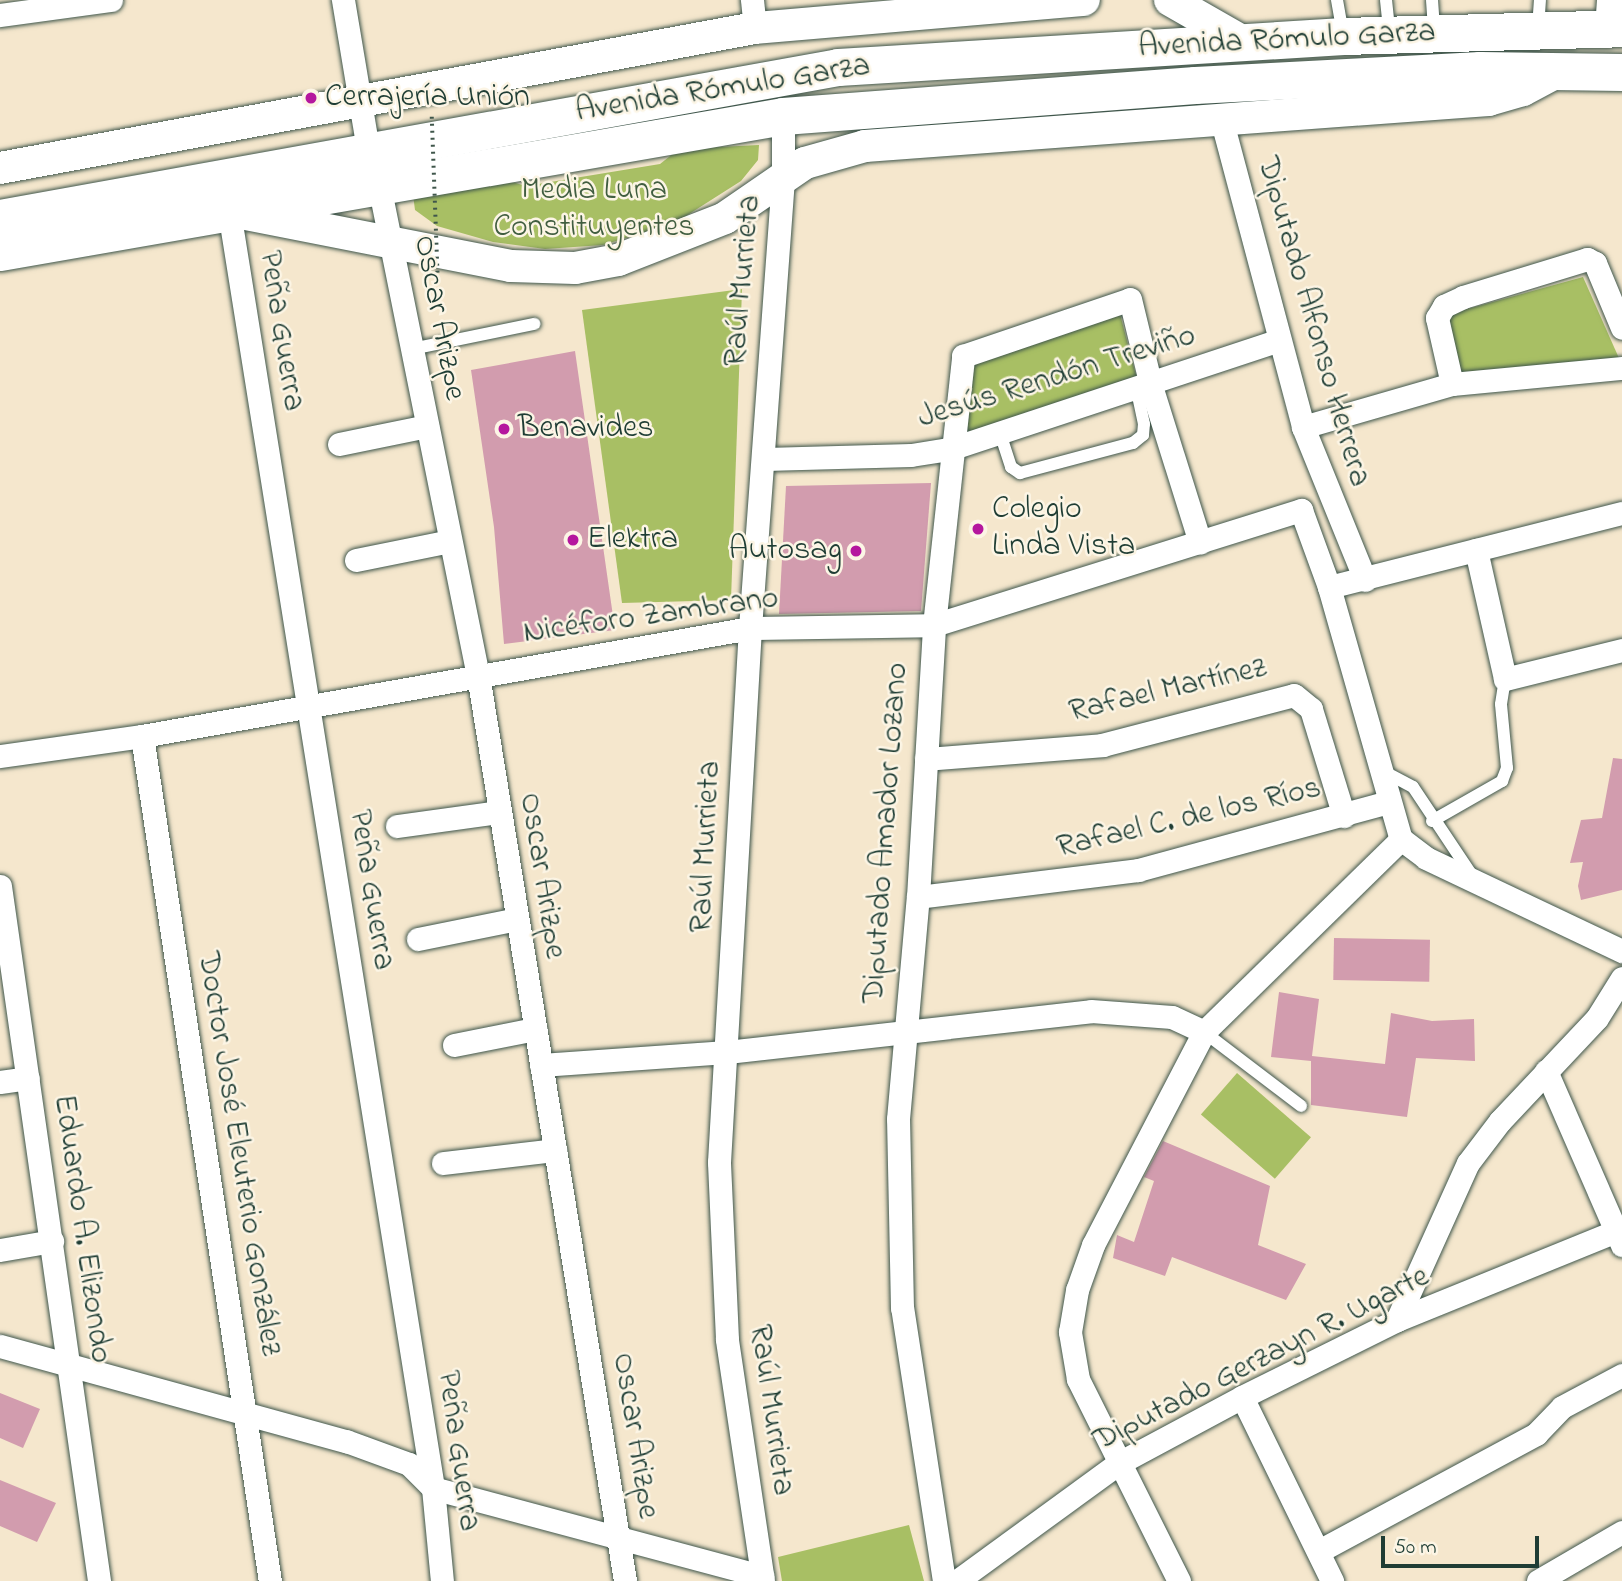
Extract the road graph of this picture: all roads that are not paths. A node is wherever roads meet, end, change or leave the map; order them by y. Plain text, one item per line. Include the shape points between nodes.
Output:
1 (111, 0) edge
2 (342, 0) edge
3 (1084, 0) edge
4 (1170, 0) edge
5 (1337, 0) edge
6 (1205, 8) edge
7 (754, 14) edge
8 (1539, 14) edge
9 (0, 15) edge
10 (1433, 16) edge
11 (1388, 17) edge
12 (1615, 19) edge
13 (1343, 36) junction
14 (1245, 43) junction
15 (1557, 72) junction
16 (1622, 72) edge
17 (361, 103) junction
18 (783, 116) junction
19 (1221, 118) junction
20 (368, 150) junction
21 (0, 168) edge
22 (783, 181) junction
23 (379, 185) junction
24 (229, 211) junction
25 (0, 218) edge
26 (392, 243) junction
27 (0, 252) edge
28 (534, 324) dead end
29 (1622, 328) edge
30 (1279, 340) junction
31 (412, 349) junction
32 (1622, 368) edge
33 (1452, 384) junction
34 (1144, 388) junction
35 (427, 426) junction
36 (1303, 427) junction
37 (1000, 433) junction
38 (339, 444) dead end
39 (950, 449) junction
40 (765, 459) junction
41 (1301, 510) joint
42 (1622, 513) edge
43 (450, 541) junction
44 (1200, 542) junction
45 (1476, 550) junction
46 (356, 560) dead end
47 (1365, 580) junction
48 (1329, 587) junction
49 (934, 625) junction
50 (750, 628) junction
51 (1622, 650) edge
52 (478, 675) junction
53 (1506, 679) junction
54 (309, 707) junction
55 (142, 736) junction
56 (0, 756) edge
57 (926, 759) junction
58 (1380, 769) junction
59 (1389, 802) junction
60 (499, 812) junction
61 (1344, 816) junction
62 (1432, 821) junction
63 (397, 825) dead end
64 (1401, 839) junction
65 (1473, 878) junction
66 (0, 886) edge
67 (918, 897) junction
68 (2, 917) edge
69 (517, 919) junction
70 (418, 939) dead end
71 (1622, 951) edge
72 (1622, 978) edge
73 (1622, 1013) edge
74 (1597, 1018) junction
75 (534, 1029) junction
76 (903, 1031) junction
77 (1204, 1032) junction
78 (454, 1045) dead end
79 (727, 1052) junction
80 (541, 1065) junction
81 (1546, 1071) junction
82 (28, 1078) junction
83 (0, 1082) edge
84 (1301, 1107) dead end
85 (555, 1150) junction
86 (443, 1163) dead end
87 (1619, 1238) edge
88 (52, 1241) junction
89 (0, 1250) edge
90 (1397, 1320) junction
91 (0, 1346) edge
92 (68, 1364) junction
93 (1622, 1376) edge
94 (1242, 1397) junction
95 (246, 1414) junction
96 (1119, 1463) junction
97 (433, 1488) junction
98 (1622, 1532) edge
99 (619, 1538) junction
100 (1319, 1551) junction
101 (763, 1578) edge
102 (99, 1581) edge
103 (271, 1581) edge
104 (442, 1581) edge
105 (625, 1581) edge
106 (944, 1581) edge
107 (957, 1581) edge
108 (1179, 1581) edge
109 (1332, 1581) edge
110 (1538, 1581) edge

1 - 9 street
2 - 17 street
3 - 7 street
4 - 6 street
5 - 13 lane
6 - 14 street
7 - 17 street
8 - 10 main road, Avenida Rómulo Garza
8 - 12 main road, Avenida Rómulo Garza
10 - 11 main road, Avenida Rómulo Garza
11 - 13 main road, Avenida Rómulo Garza
13 - 14 main road, Avenida Rómulo Garza
14 - 20 main road, Avenida Rómulo Garza via 783,74
15 - 16 main road, Avenida Rómulo Garza
15 - 18 main road, Avenida Rómulo Garza via 1480,70 1195,85
15 - 19 street, Avenida Rómulo Garza via 1523,90 1488,100
17 - 20 street
17 - 21 street
18 - 22 street, Raúl Murrieta
18 - 23 main road, Avenida Rómulo Garza
19 - 22 street, Avenida Rómulo Garza via 865,146 806,163
19 - 30 street, Diputado Alfonso Herrera
20 - 25 main road, Avenida Rómulo Garza
22 - 26 street, Avenida Rómulo Garza via 725,218 618,260 575,268 511,266
22 - 40 street, Raúl Murrieta
23 - 24 main road, Avenida Rómulo Garza
23 - 26 street, Oscar Arizpe
24 - 26 street, Avenida Rómulo Garza
24 - 27 main road, Avenida Rómulo Garza
24 - 54 street, Peña Guerra
26 - 31 street, Oscar Arizpe
28 - 31 lane
29 - 33 street via 1595,263 1587,258 1462,297 1444,306 1437,318
30 - 34 street, Jesús Rendón Treviño
30 - 36 street, Diputado Alfonso Herrera
31 - 35 street, Oscar Arizpe
32 - 33 street
33 - 36 street
34 - 37 street, Jesús Rendón Treviño
34 - 37 lane via 1143,435 1133,443 1020,473 1011,467
34 - 39 street, Diputado Amador Lozano via 1134,305 1122,298 963,356
34 - 44 street
35 - 38 street
35 - 43 street, Oscar Arizpe
36 - 47 street, Diputado Alfonso Herrera
37 - 39 street, Jesús Rendón Treviño
39 - 40 street, Jesús Rendón Treviño via 911,455
39 - 49 street, Diputado Amador Lozano
40 - 50 street, Raúl Murrieta
41 - 44 street, Nicéforo Zambrano
41 - 48 street, Diputado Alfonso Herrera
42 - 45 street
43 - 46 street
43 - 52 street, Oscar Arizpe
44 - 49 street, Nicéforo Zambrano
45 - 47 street
45 - 53 street
47 - 48 street
48 - 58 street, Diputado Alfonso Herrera
49 - 50 street, Nicéforo Zambrano
49 - 57 street, Diputado Amador Lozano
50 - 52 street, Nicéforo Zambrano
50 - 79 street, Raúl Murrieta
51 - 53 street
52 - 54 street, Nicéforo Zambrano
52 - 60 street, Oscar Arizpe
53 - 62 lane via 1501,704 1507,768 1502,781
54 - 55 street, Nicéforo Zambrano
54 - 97 street, Peña Guerra
55 - 56 street, Nicéforo Zambrano
55 - 95 street, Doctor José Eleuterio González
57 - 61 street, Rafael Martínez via 1102,745 1272,697 1298,696 1311,709
57 - 67 street, Diputado Amador Lozano
58 - 59 street, Diputado Alfonso Herrera
58 - 62 lane via 1405,779
59 - 61 street, Rafael C. de los Ríos
59 - 64 street, Diputado Alfonso Herrera
60 - 63 street
60 - 69 street, Oscar Arizpe
61 - 67 street, Rafael C. de los Ríos via 1138,870
62 - 65 lane via 1456,848
64 - 65 street via 1426,858
64 - 77 street
65 - 71 street
66 - 68 street, Eduardo A. Elizondo
67 - 76 street, Diputado Amador Lozano
68 - 82 street, Eduardo A. Elizondo
69 - 70 street
69 - 75 street, Oscar Arizpe
72 - 74 street
73 - 74 street
74 - 81 street
75 - 78 street
75 - 80 street, Oscar Arizpe
76 - 77 street via 1091,1011 1172,1017
76 - 79 street
76 - 106 street, Diputado Amador Lozano via 898,1132 902,1308
77 - 84 lane
77 - 96 street via 1093,1245 1077,1290 1072,1359
79 - 80 street
79 - 101 street, Raúl Murrieta via 719,1161 727,1339
80 - 85 street, Oscar Arizpe
81 - 87 street
81 - 90 street via 1468,1163
82 - 83 street
82 - 88 street, Eduardo A. Elizondo
85 - 86 street
85 - 99 street, Oscar Arizpe
87 - 90 street, Diputado Gerzayn R. Ugarte
88 - 89 street
88 - 92 street, Eduardo A. Elizondo
90 - 94 street, Diputado Gerzayn R. Ugarte
91 - 92 street
92 - 95 street
92 - 102 street, Eduardo A. Elizondo
93 - 100 street via 1562,1407 1536,1434
94 - 96 street, Diputado Gerzayn R. Ugarte
94 - 100 street
95 - 97 street via 398,1458 421,1472
95 - 103 street, Doctor José Eleuterio González
96 - 107 street, Diputado Gerzayn R. Ugarte
96 - 108 street
97 - 99 street
97 - 104 street, Peña Guerra
98 - 110 street
99 - 101 street
99 - 105 street, Oscar Arizpe
100 - 109 street

